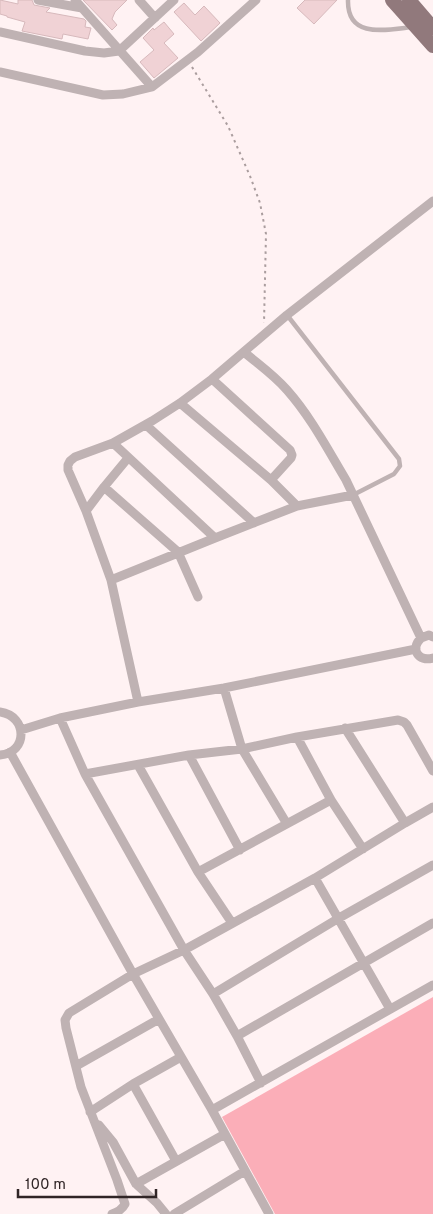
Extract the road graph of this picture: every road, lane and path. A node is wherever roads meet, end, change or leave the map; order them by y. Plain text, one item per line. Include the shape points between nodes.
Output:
1 (38, 0) edge
2 (75, 0) edge
3 (139, 0) edge
4 (174, 0) edge
5 (256, 0) edge
6 (348, 0) edge
7 (392, 0) edge
8 (409, 0) edge
9 (82, 8) junction
10 (155, 18) junction
11 (416, 26) junction
12 (433, 28) edge
13 (0, 32) edge
14 (433, 46) edge
15 (119, 51) junction
16 (187, 60) junction
17 (0, 72) edge
18 (152, 87) junction
19 (433, 201) edge
20 (287, 315) junction
21 (264, 335) junction
22 (244, 352) junction
23 (212, 379) junction
24 (180, 403) junction
25 (146, 425) junction
26 (113, 444) junction
27 (128, 458) junction
28 (271, 480) junction
29 (104, 487) junction
30 (353, 495) junction
31 (297, 506) junction
32 (86, 512) junction
33 (254, 523) junction
34 (215, 538) junction
35 (178, 552) junction
36 (111, 580) junction
37 (198, 597) dead end
38 (433, 637) edge
39 (421, 638) junction
40 (416, 648) junction
41 (433, 658) edge
42 (224, 688) junction
43 (138, 702) junction
44 (0, 712) edge
45 (60, 718) junction
46 (345, 728) junction
47 (21, 730) junction
48 (297, 737) junction
49 (242, 749) junction
50 (10, 752) junction
51 (0, 755) edge
52 (189, 755) junction
53 (138, 766) junction
54 (433, 771) edge
55 (85, 774) junction
56 (331, 800) junction
57 (433, 808) edge
58 (405, 823) junction
59 (286, 824) junction
60 (363, 849) junction
61 (240, 850) junction
62 (433, 865) edge
63 (198, 872) junction
64 (316, 878) junction
65 (339, 918) junction
66 (232, 923) junction
67 (433, 923) edge
68 (184, 950) junction
69 (364, 962) junction
70 (134, 974) junction
71 (433, 985) edge
72 (213, 994) junction
73 (390, 1009) junction
74 (159, 1019) junction
75 (237, 1036) junction
76 (181, 1057) junction
77 (76, 1066) junction
78 (261, 1083) junction
79 (133, 1084) junction
80 (212, 1110) junction
81 (92, 1115) junction
82 (225, 1134) junction
83 (176, 1161) junction
84 (246, 1171) junction
85 (136, 1184) junction
86 (112, 1214) edge
87 (166, 1214) edge
88 (174, 1214) edge
89 (269, 1214) edge

1 - 9 street
2 - 9 street
3 - 10 street
4 - 10 street
5 - 16 street
6 - 11 lane via 354,22 363,28 380,30
7 - 11 main road
8 - 12 main road
9 - 15 street
10 - 15 street
11 - 14 main road
13 - 15 street via 85,51 104,54
15 - 18 street
16 - 18 street
16 - 21 path via 228,126 260,204 266,234
17 - 18 street via 102,95
19 - 20 street
20 - 21 street
20 - 30 lane via 399,459 400,466 394,474
21 - 22 street
22 - 23 street
22 - 30 street via 276,378 306,414
23 - 24 street
23 - 28 street via 290,450 291,458
24 - 25 street
24 - 28 street
25 - 26 street
25 - 33 street
26 - 27 street
26 - 32 street via 75,457 68,465
27 - 29 street
27 - 34 street
28 - 31 street
29 - 32 street
29 - 35 street
30 - 31 street
30 - 39 street
31 - 33 street
32 - 36 street
33 - 34 street
34 - 35 street
35 - 36 street
35 - 37 street
36 - 43 street
38 - 39 street
39 - 40 street
40 - 41 street via 423,658
40 - 42 street
42 - 43 street
42 - 49 street
43 - 45 street
44 - 47 street via 14,717
45 - 47 street
45 - 55 street
46 - 48 street
46 - 54 street via 398,720 404,722
46 - 58 street
47 - 50 street via 19,743
48 - 49 street
48 - 56 street
49 - 52 street
49 - 59 street
50 - 51 street
50 - 70 street
52 - 53 street
52 - 61 street
53 - 55 street
53 - 63 street
55 - 68 street
56 - 59 street
56 - 60 street
57 - 58 street
58 - 60 street
59 - 61 street
60 - 64 street
61 - 63 street
62 - 65 street
63 - 66 street
64 - 65 street
64 - 66 street
65 - 69 street
65 - 72 street
66 - 68 street
67 - 69 street
68 - 70 street
68 - 72 street
69 - 73 street
69 - 75 street
70 - 74 street
70 - 77 street via 69,1013 65,1020
71 - 73 street
72 - 75 street
73 - 78 street
74 - 76 street
74 - 77 street
75 - 78 street
76 - 79 street
76 - 80 street
77 - 81 street via 80,1087
78 - 80 street
79 - 81 street
79 - 83 street
80 - 82 street
81 - 85 street
81 - 86 street via 125,1204
82 - 83 street
82 - 84 street
83 - 85 street
84 - 88 street
84 - 89 street
85 - 87 street

